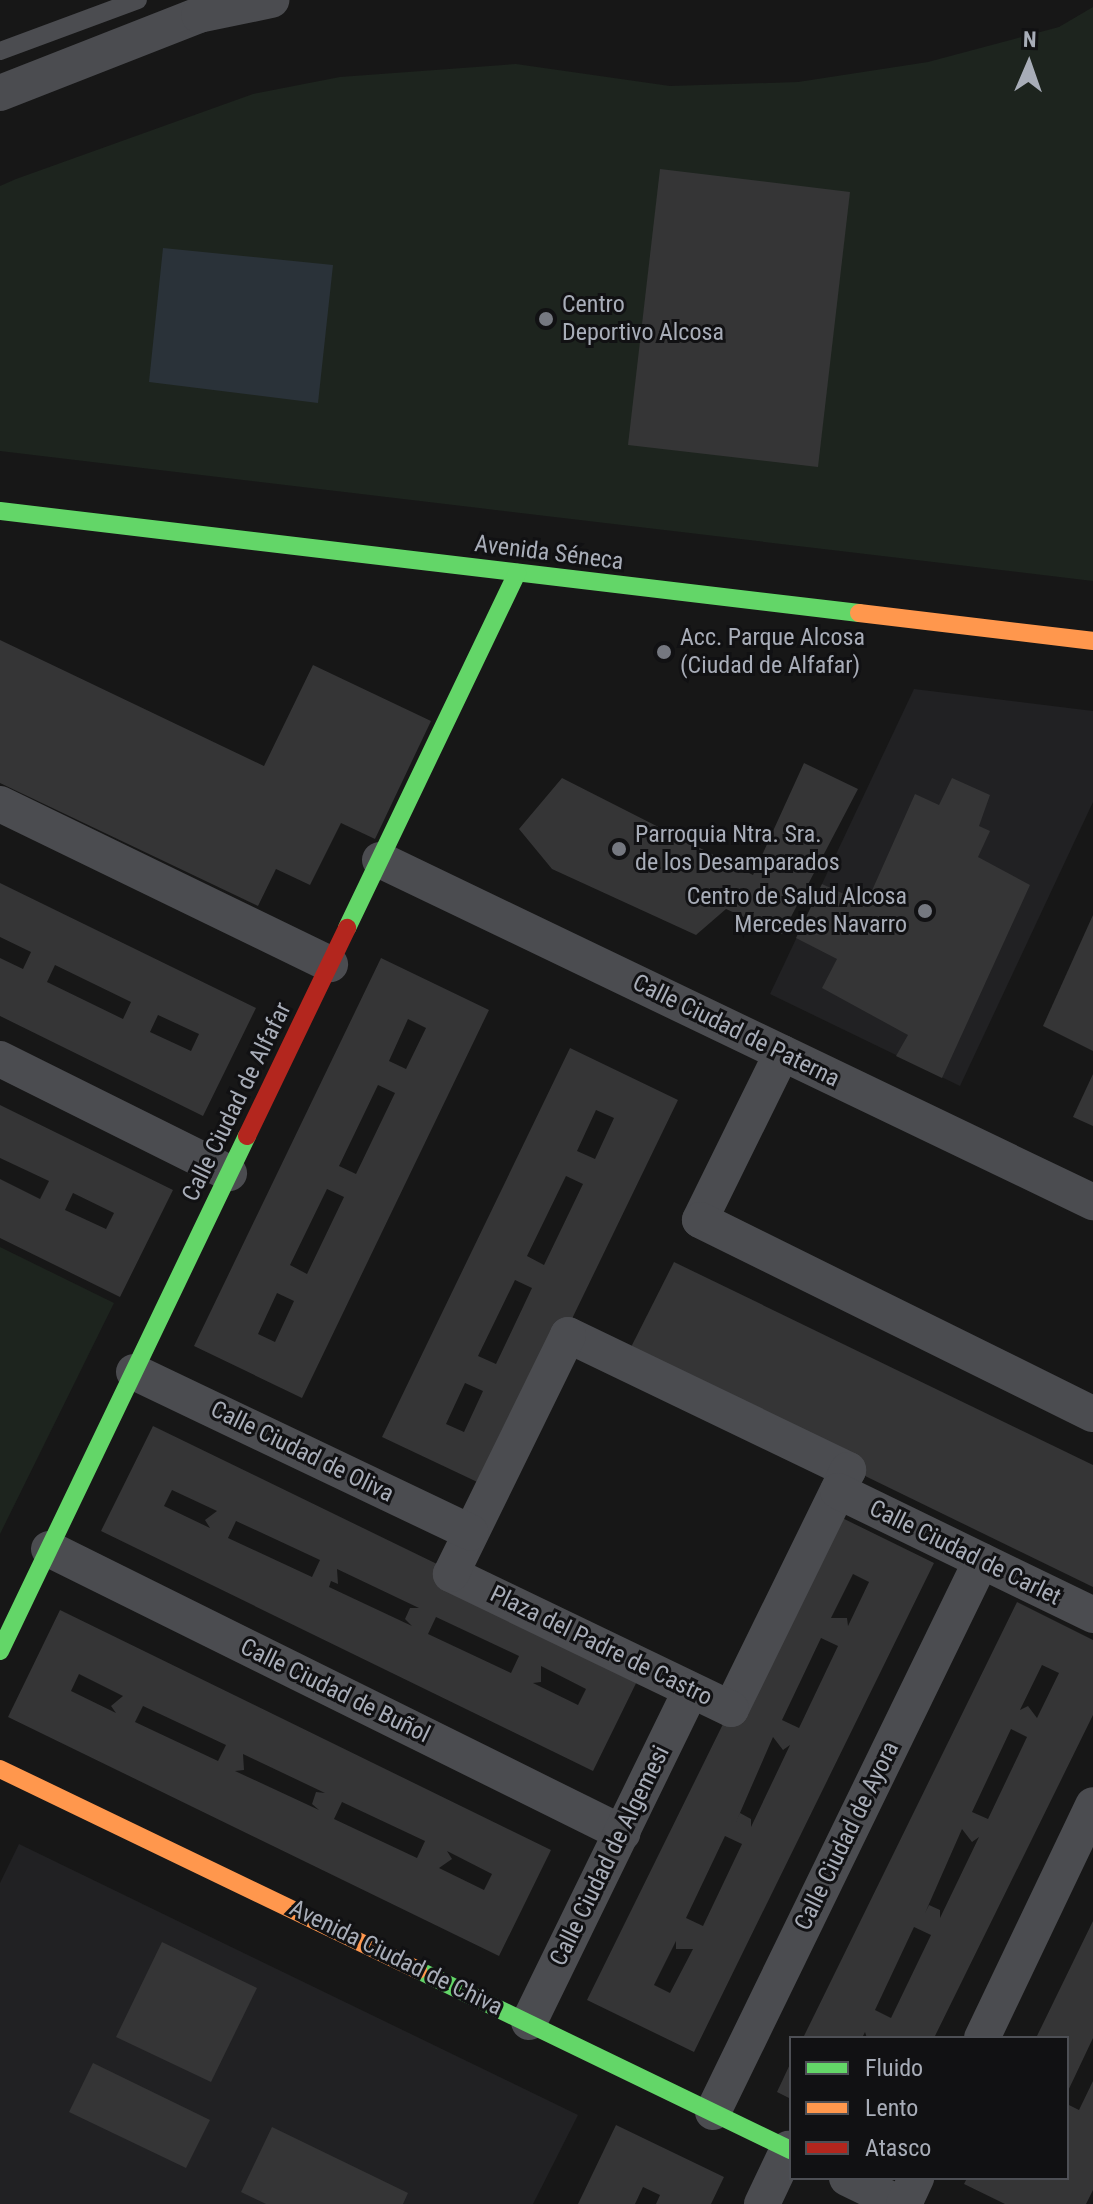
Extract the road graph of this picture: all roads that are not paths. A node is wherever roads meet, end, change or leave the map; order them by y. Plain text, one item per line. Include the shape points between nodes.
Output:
1 (138, 0) edge
2 (271, 0) edge
3 (0, 51) edge
4 (0, 93) edge
5 (0, 511) edge
6 (517, 573) junction
7 (1093, 641) edge
8 (0, 804) edge
9 (380, 860) junction
10 (330, 964) junction
11 (782, 1053) junction
12 (0, 1059) edge
13 (229, 1173) junction
14 (1093, 1202) edge
15 (134, 1372) junction
16 (1093, 1414) edge
17 (838, 1491) junction
18 (471, 1533) junction
19 (49, 1549) junction
20 (981, 1561) junction
21 (1093, 1615) edge
22 (0, 1651) edge
23 (691, 1690) junction
24 (0, 1769) edge
25 (1093, 1805) edge
26 (622, 1833) junction
27 (529, 2022) junction
28 (983, 2036) edge
29 (713, 2112) junction
30 (789, 2150) edge
31 (789, 2152) edge
32 (851, 2180) edge
33 (915, 2180) edge
34 (762, 2204) edge
35 (902, 2204) edge

1 - 3 lane
2 - 4 street via 199,15
5 - 6 street, Avenida Séneca
6 - 7 street, Avenida Séneca
6 - 9 street, Calle Ciudad de Alfafar
8 - 10 street
9 - 10 street, Calle Ciudad de Alfafar
9 - 11 street, Calle Ciudad de Paterna
10 - 13 street, Calle Ciudad de Alfafar
11 - 14 street, Calle Ciudad de Paterna
11 - 16 street via 700,1220
12 - 13 street
13 - 15 street, Calle Ciudad de Alfafar
15 - 18 street, Calle Ciudad de Oliva
15 - 19 street, Calle Ciudad de Alfafar
17 - 18 street, Plaza del Padre de Castro via 848,1470 568,1335
17 - 20 street, Calle Ciudad de Carlet
17 - 23 street, Plaza del Padre de Castro via 731,1709
18 - 23 street, Plaza del Padre de Castro via 451,1574
19 - 22 street, Calle Ciudad de Alfafar
19 - 26 street, Calle Ciudad de Buñol
20 - 21 street, Calle Ciudad de Carlet
20 - 29 street, Calle Ciudad de Ayora
23 - 26 street, Calle Ciudad de Algemesi
24 - 27 street, Avenida Ciudad de Chiva
25 - 28 street
26 - 27 street, Calle Ciudad de Algemesi
27 - 29 street, Avenida Ciudad de Chiva
29 - 30 street, Avenida Ciudad de Chiva
31 - 34 street
32 - 35 street
33 - 35 street

